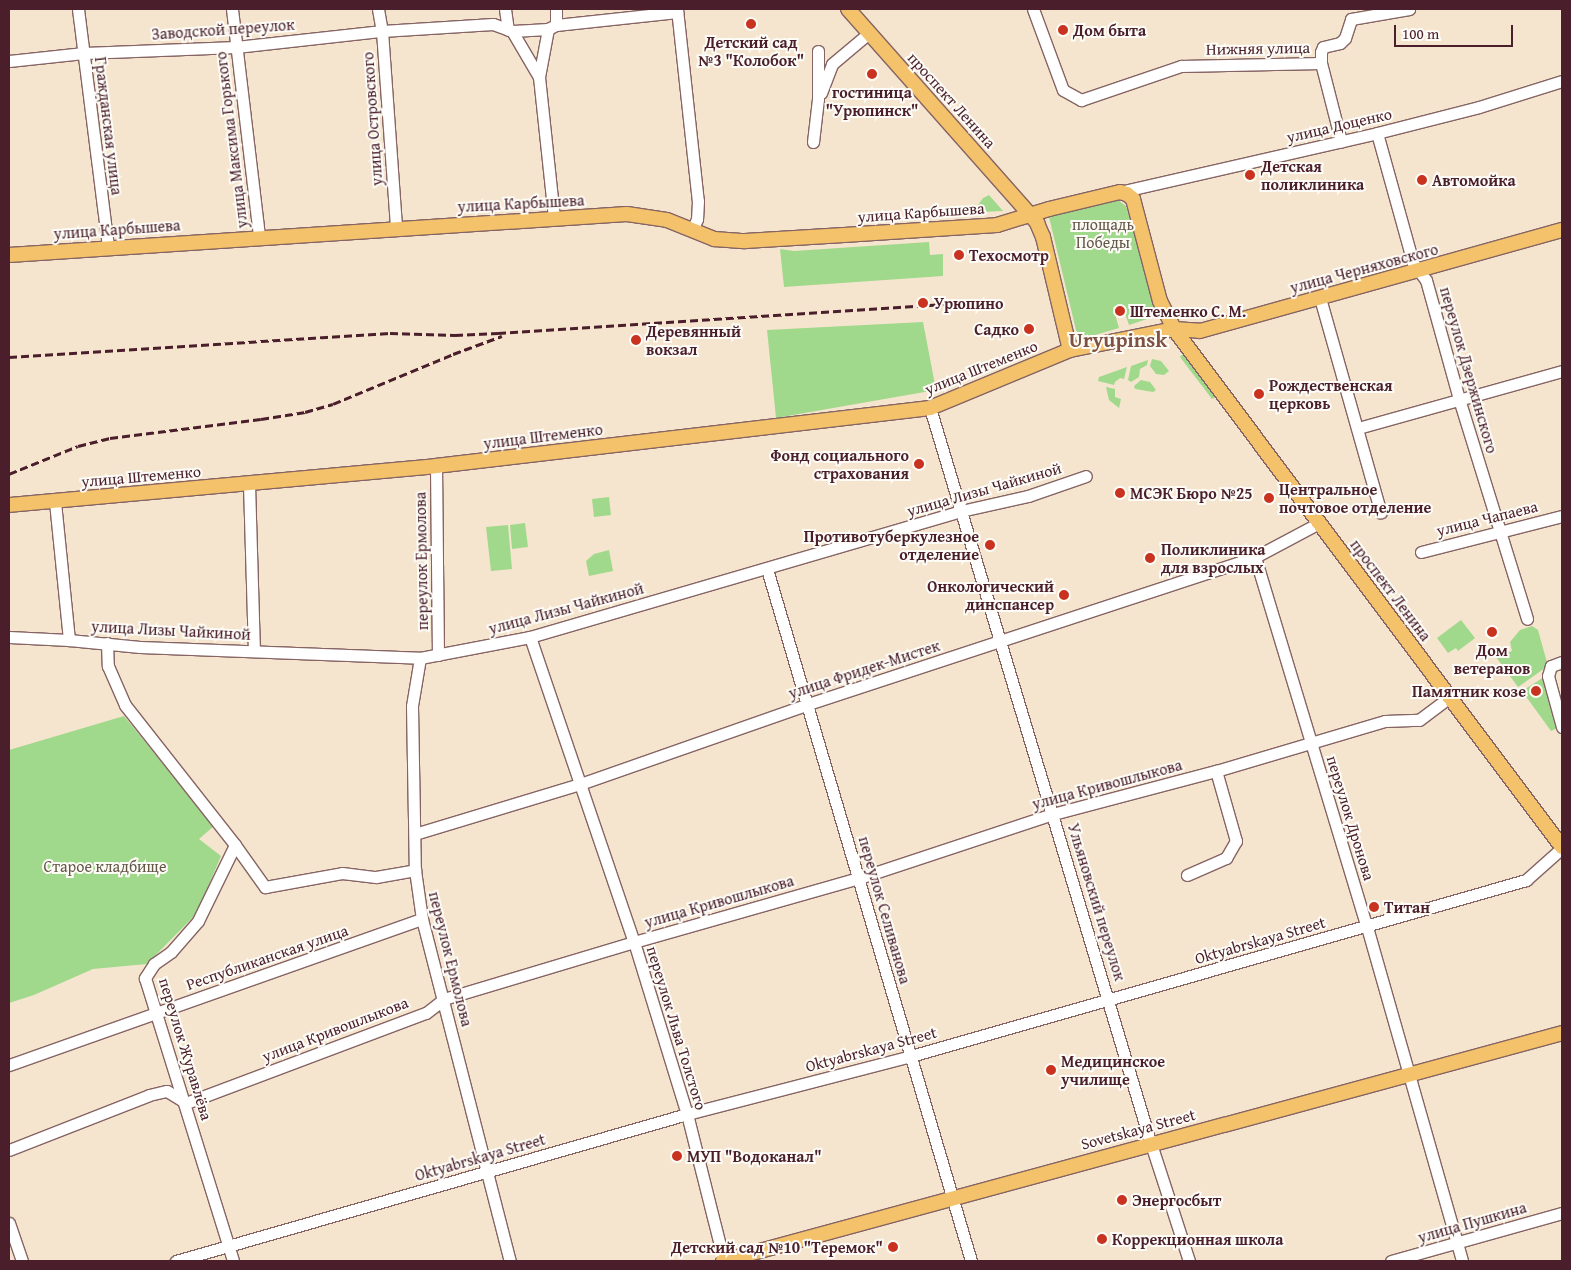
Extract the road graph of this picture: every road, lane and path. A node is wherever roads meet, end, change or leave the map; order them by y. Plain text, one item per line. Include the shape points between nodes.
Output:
1 (78, 9) edge
2 (232, 9) edge
3 (378, 9) edge
4 (505, 9) edge
5 (556, 9) edge
6 (848, 9) edge
7 (1033, 9) edge
8 (1409, 9) edge
9 (677, 10) edge
10 (1352, 14) edge
11 (552, 27) junction
12 (510, 30) junction
13 (382, 31) junction
14 (869, 33) junction
15 (236, 47) junction
16 (818, 51) dead end
17 (84, 53) junction
18 (9, 61) edge
19 (1321, 63) junction
20 (539, 77) junction
21 (1562, 81) edge
22 (818, 99) junction
23 (1377, 133) junction
24 (1341, 141) junction
25 (813, 142) dead end
26 (1120, 192) junction
27 (1030, 215) junction
28 (554, 218) junction
29 (396, 228) junction
30 (692, 230) junction
31 (1562, 230) edge
32 (259, 237) junction
33 (108, 247) junction
34 (9, 254) edge
35 (1420, 271) junction
36 (1320, 298) junction
37 (1174, 329) junction
38 (1070, 350) junction
39 (1562, 371) edge
40 (1459, 399) junction
41 (930, 408) junction
42 (1358, 428) junction
43 (436, 466) junction
44 (1086, 476) dead end
45 (249, 484) junction
46 (55, 502) junction
47 (9, 506) edge
48 (961, 511) junction
49 (1381, 513) dead end
50 (1562, 516) edge
51 (1319, 523) junction
52 (1500, 533) junction
53 (1421, 552) dead end
54 (1255, 558) junction
55 (767, 569) junction
56 (1527, 619) dead end
57 (9, 637) edge
58 (530, 638) junction
59 (69, 640) junction
60 (1002, 640) junction
61 (107, 643) junction
62 (254, 651) junction
63 (438, 655) junction
64 (420, 658) junction
65 (1557, 664) edge
66 (1450, 697) junction
67 (808, 704) junction
68 (1562, 727) edge
69 (1312, 742) junction
70 (1216, 771) junction
71 (580, 784) junction
72 (1053, 814) junction
73 (415, 834) junction
74 (235, 845) junction
75 (1562, 847) edge
76 (415, 870) junction
77 (1187, 875) dead end
78 (859, 878) junction
79 (422, 919) junction
80 (1367, 927) junction
81 (634, 942) junction
82 (1109, 999) junction
83 (444, 1000) junction
84 (155, 1013) junction
85 (1562, 1033) edge
86 (911, 1056) junction
87 (9, 1064) edge
88 (1408, 1074) junction
89 (186, 1103) junction
90 (688, 1114) junction
91 (1152, 1144) junction
92 (9, 1150) edge
93 (487, 1171) junction
94 (951, 1199) junction
95 (1562, 1214) edge
96 (9, 1223) edge
97 (1457, 1243) junction
98 (230, 1246) junction
99 (758, 1257) edge
100 (22, 1261) edge
101 (176, 1261) edge
102 (233, 1261) edge
103 (510, 1261) edge
104 (723, 1261) edge
105 (971, 1261) edge
106 (1189, 1261) edge
107 (1391, 1261) edge
108 (1462, 1261) edge

1 - 17 street, Гражданская улица
2 - 15 street, улица Максима Горького
3 - 13 street, улица Островского
4 - 12 street
5 - 11 street
6 - 14 main road, проспект Ленина
7 - 19 street, Нижняя улица via 1063,90 1082,100 1181,66
8 - 10 street, Нижняя улица
9 - 11 street, Заводской переулок
9 - 30 street via 698,201
10 - 19 street, Нижняя улица via 1345,38 1340,43 1323,47
11 - 12 street, Заводской переулок
11 - 20 street
12 - 13 street, Заводской переулок via 492,24
12 - 20 street
13 - 15 street, Заводской переулок
13 - 29 street, улица Островского
14 - 22 street via 832,64
14 - 27 main road, проспект Ленина
15 - 17 street, Заводской переулок
15 - 32 street, улица Максима Горького
16 - 22 street
17 - 18 street, Заводской переулок
17 - 33 street, Гражданская улица
19 - 24 street
20 - 28 street
21 - 23 street, улица Доценко via 1479,107
22 - 25 street
23 - 24 street, улица Доценко
23 - 35 street, переулок Дзержинского via 1413,263
24 - 26 street, улица Доценко
26 - 27 main road
26 - 37 main road via 1133,199 1160,301
27 - 30 main road, улица Карбышева via 997,225 745,241 714,239
27 - 38 main road via 1043,237
28 - 29 main road, улица Карбышева
28 - 30 main road, улица Карбышева via 643,215
29 - 32 main road, улица Карбышева
31 - 35 main road, улица Черняховского
32 - 33 main road, улица Карбышева
33 - 34 main road, улица Карбышева
35 - 36 main road, улица Черняховского
35 - 40 street, переулок Дзержинского via 1426,280
36 - 37 main road, улица Черняховского via 1200,331
36 - 42 street
37 - 38 main road
37 - 51 main road, проспект Ленина
38 - 41 main road, улица Штеменко
39 - 40 street
40 - 42 street
40 - 52 street, переулок Дзержинского
41 - 43 main road, улица Штеменко
41 - 48 street, Ульяновский переулок
42 - 49 street
43 - 45 main road, улица Штеменко
43 - 63 street, переулок Ермолова
44 - 48 street, улица Лизы Чайкиной via 1028,496
45 - 46 main road, улица Штеменко
45 - 62 street
46 - 47 main road, улица Штеменко
46 - 59 street
48 - 55 street, улица Лизы Чайкиной
48 - 60 street, Ульяновский переулок
50 - 52 street, улица Чапаева
51 - 54 street, улица Фридек-Мистек
51 - 66 main road, проспект Ленина
52 - 53 street, улица Чапаева
52 - 56 street, переулок Дзержинского
54 - 60 street, улица Фридек-Мистек
54 - 69 street, переулок Дронова
55 - 58 street, улица Лизы Чайкиной
55 - 67 street, переулок Селиванова
57 - 59 street, улица Лизы Чайкиной
58 - 63 street, улица Лизы Чайкиной
58 - 71 street, переулок Льва Толстого
59 - 61 street, улица Лизы Чайкиной
60 - 67 street, улица Фридек-Мистек
60 - 72 street, Ульяновский переулок
61 - 62 street, улица Лизы Чайкиной
61 - 74 street via 108,666 125,705
62 - 64 street, улица Лизы Чайкиной
63 - 64 street, улица Лизы Чайкиной
64 - 73 street, переулок Ермолова via 412,706
65 - 68 street via 1548,676
66 - 69 street, улица Кривошлыкова via 1419,720 1385,720
66 - 75 main road, проспект Ленина
67 - 71 street, улица Фридек-Мистек
67 - 78 street, переулок Селиванова
69 - 70 street, улица Кривошлыкова
69 - 80 street, переулок Дронова
70 - 72 street, улица Кривошлыкова
70 - 77 street via 1236,841 1226,858
71 - 73 street, улица Фридек-Мистек
71 - 81 street, переулок Льва Толстого
72 - 78 street, улица Кривошлыкова
72 - 82 street, Ульяновский переулок
73 - 76 street, переулок Ермолова
74 - 76 street via 265,887 342,873 376,877
74 - 84 street, переулок Журавлёва via 198,921 171,952 154,964 145,978
75 - 80 street, Oktyabrskaya Street via 1526,880
76 - 79 street, переулок Ермолова
78 - 81 street, улица Кривошлыкова
78 - 86 street, переулок Селиванова
79 - 83 street, переулок Ермолова
79 - 84 street, Республиканская улица
80 - 82 street, Oktyabrskaya Street
80 - 88 street, переулок Дронова
81 - 83 street, улица Кривошлыкова
81 - 90 street, переулок Льва Толстого
82 - 86 street, Oktyabrskaya Street
82 - 91 street, Ульяновский переулок
83 - 89 street, улица Кривошлыкова via 426,1013
83 - 93 street, переулок Ермолова
84 - 87 street, Республиканская улица
84 - 89 street, переулок Журавлёва
85 - 88 main road, Sovetskaya Street
86 - 90 street, Oktyabrskaya Street
86 - 94 street, переулок Селиванова
88 - 91 main road, Sovetskaya Street
88 - 97 street, переулок Дронова
89 - 92 street via 167,1091 149,1095
89 - 98 street, переулок Журавлёва
90 - 93 street, Oktyabrskaya Street
90 - 104 street, переулок Льва Толстого
91 - 94 main road, Sovetskaya Street
91 - 106 street, Ульяновский переулок
93 - 98 street, Oktyabrskaya Street
93 - 103 street, переулок Ермолова
94 - 99 main road, Sovetskaya Street
94 - 105 street, переулок Селиванова
95 - 97 street, улица Пушкина
96 - 100 street
97 - 107 street, улица Пушкина
97 - 108 street, переулок Дронова
98 - 101 street, Oktyabrskaya Street
98 - 102 street, переулок Журавлёва
99 - 104 main road, Sovetskaya Street

